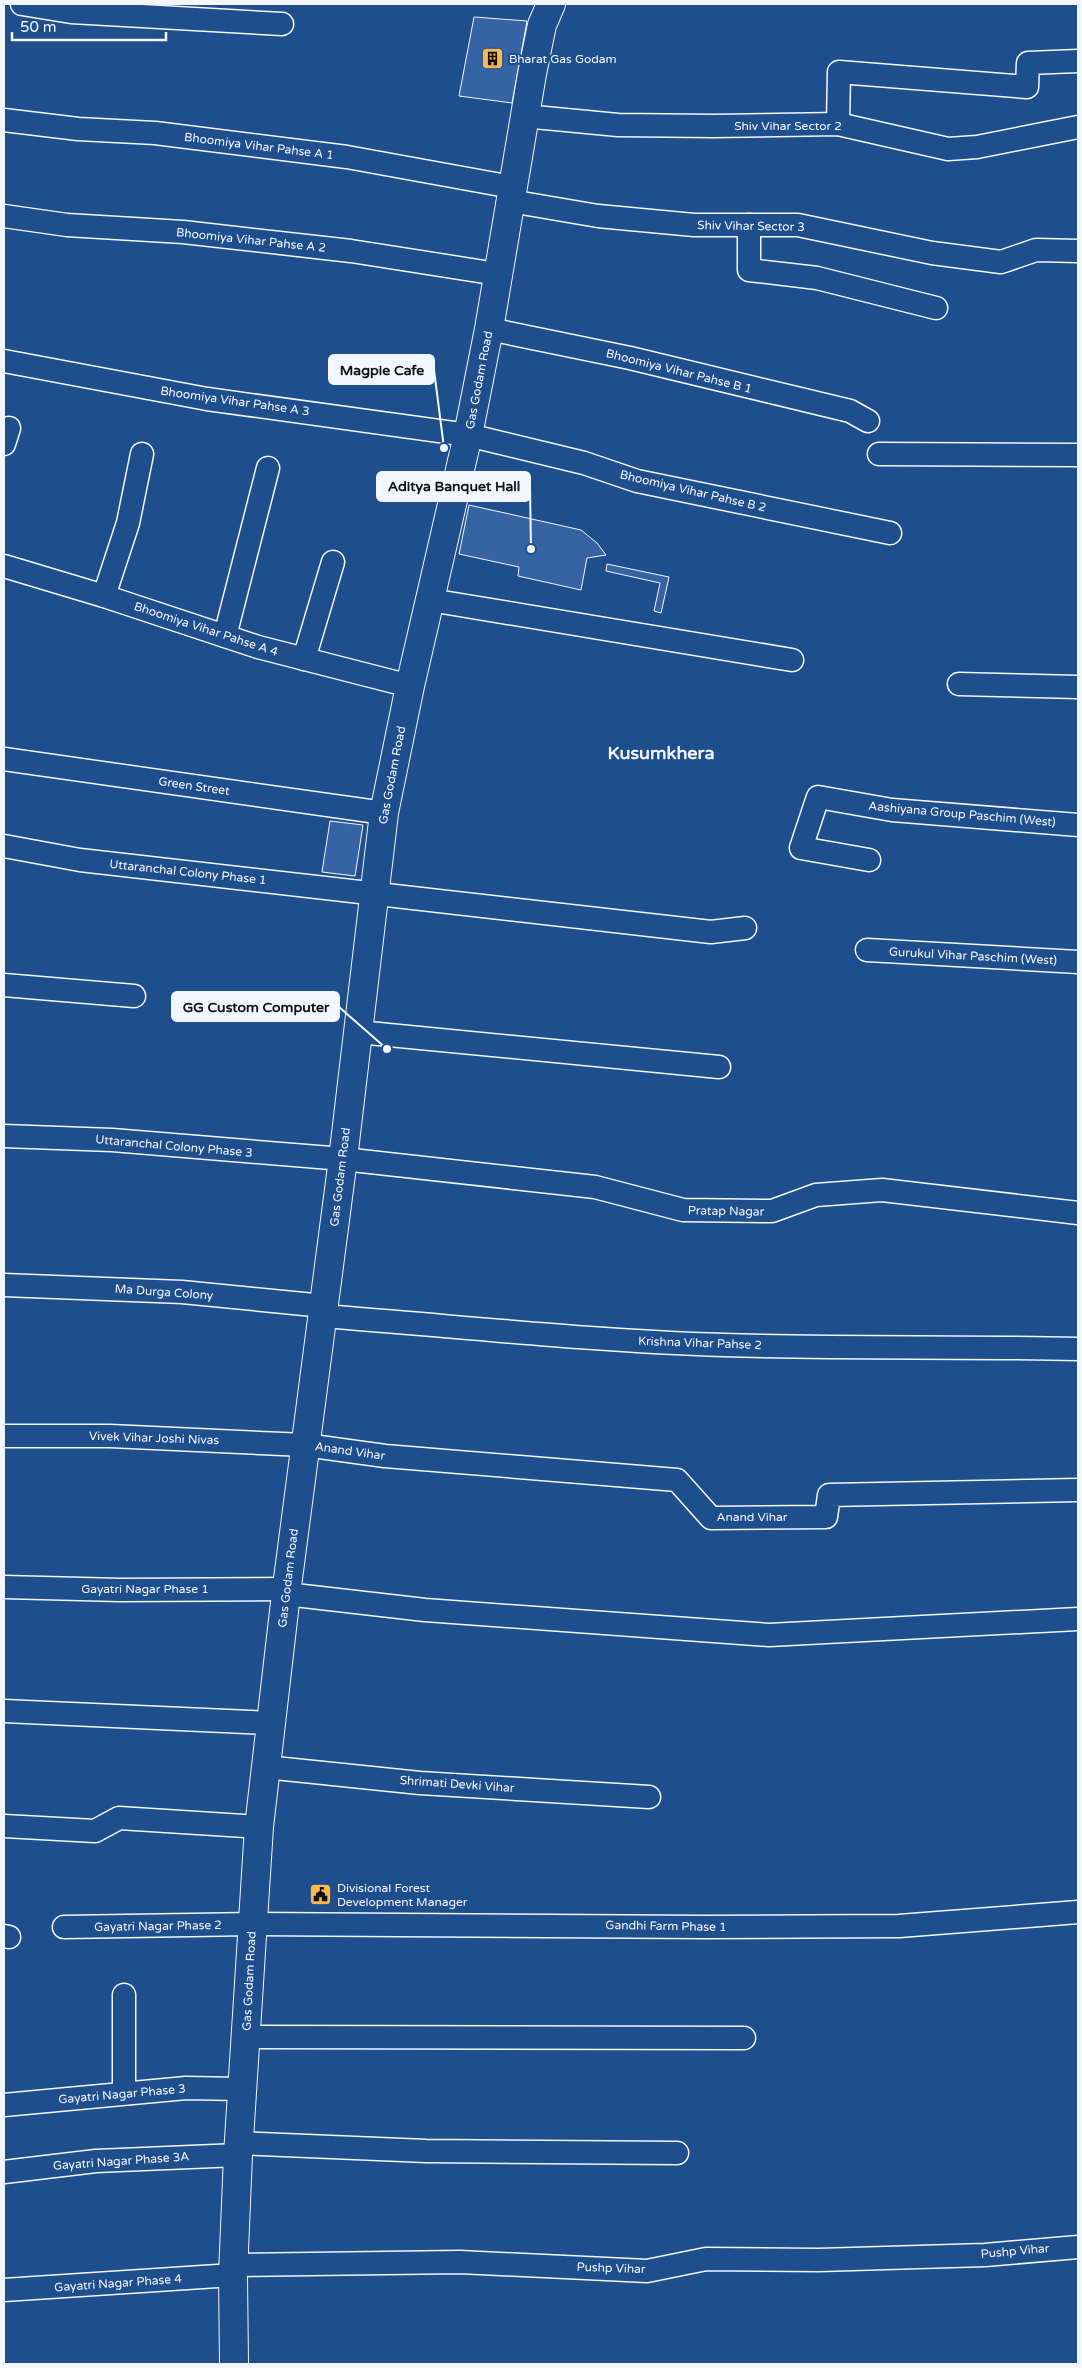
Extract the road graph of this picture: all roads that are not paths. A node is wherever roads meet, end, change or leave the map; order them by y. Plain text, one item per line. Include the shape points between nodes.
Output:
1 (22, 4) edge
2 (551, 4) edge
3 (282, 24) dead end
4 (1078, 60) edge
5 (524, 116) junction
6 (4, 120) edge
7 (838, 124) junction
8 (1078, 128) edge
9 (511, 194) junction
10 (4, 216) edge
11 (748, 225) junction
12 (1078, 251) edge
13 (497, 274) junction
14 (936, 308) dead end
15 (489, 329) junction
16 (4, 361) edge
17 (868, 421) dead end
18 (468, 435) junction
19 (142, 454) dead end
20 (879, 454) dead end
21 (1078, 454) edge
22 (268, 468) dead end
23 (890, 533) dead end
24 (333, 562) dead end
25 (4, 566) edge
26 (104, 596) junction
27 (430, 600) junction
28 (225, 636) junction
29 (304, 658) junction
30 (792, 660) dead end
31 (959, 684) dead end
32 (410, 686) junction
33 (1078, 687) edge
34 (4, 759) edge
35 (384, 813) junction
36 (1078, 825) edge
37 (4, 846) edge
38 (869, 860) dead end
39 (374, 893) junction
40 (745, 928) dead end
41 (867, 950) dead end
42 (1078, 962) edge
43 (4, 985) edge
44 (134, 996) dead end
45 (358, 1032) junction
46 (719, 1067) dead end
47 (4, 1136) edge
48 (343, 1160) junction
49 (1078, 1213) edge
50 (4, 1285) edge
51 (323, 1311) junction
52 (1078, 1349) edge
53 (4, 1436) edge
54 (305, 1445) junction
55 (1078, 1490) edge
56 (4, 1587) edge
57 (286, 1591) junction
58 (1078, 1619) edge
59 (4, 1710) edge
60 (270, 1722) junction
61 (265, 1767) junction
62 (649, 1798) dead end
63 (4, 1826) edge
64 (258, 1827) junction
65 (1078, 1912) edge
66 (253, 1924) junction
67 (64, 1927) dead end
68 (124, 1995) dead end
69 (246, 2036) junction
70 (744, 2038) dead end
71 (241, 2089) junction
72 (124, 2093) junction
73 (4, 2105) edge
74 (238, 2149) junction
75 (677, 2153) dead end
76 (4, 2172) edge
77 (1078, 2247) edge
78 (233, 2270) junction
79 (4, 2290) edge
80 (234, 2364) edge

1 - 3 street via 71,12
2 - 5 main road, Gas Godam Road via 542,25
4 - 7 street via 1028,64 1027,86 838,72
5 - 7 street, Shiv Vihar Sector 2 via 627,125
5 - 9 main road, Gas Godam Road
6 - 9 street, Bhoomiya Vihar Pahse A 1 via 78,129 155,133 347,157
7 - 8 street, Shiv Vihar Sector 2 via 948,149 977,147
9 - 11 street, Shiv Vihar Sector 3 via 598,216 694,225
9 - 13 main road, Gas Godam Road
10 - 13 street, Bhoomiya Vihar Pahse A 2 via 67,225 183,232 351,251
11 - 12 street, Shiv Vihar Sector 3 via 798,225 932,252 1001,262 1036,250
11 - 14 street via 749,270 818,278
13 - 15 main road, Gas Godam Road
15 - 17 street, Bhoomiya Vihar Pahse B 1 via 630,358 850,411
15 - 18 main road, Gas Godam Road
16 - 18 street, Bhoomiya Vihar Pahse A 3 via 207,399
18 - 23 street, Bhoomiya Vihar Pahse B 2 via 584,463 637,481
18 - 27 main road, Gas Godam Road
19 - 26 street via 128,523
20 - 21 street
22 - 28 street
24 - 29 street
25 - 26 street, Bhoomiya Vihar Pahse A 4
26 - 28 street, Bhoomiya Vihar Pahse A 4
27 - 30 street
27 - 32 main road, Gas Godam Road
28 - 29 street, Bhoomiya Vihar Pahse A 4
29 - 32 street, Bhoomiya Vihar Pahse A 4
31 - 33 street
32 - 35 main road, Gas Godam Road
34 - 35 street, Green Street
35 - 39 main road, Gas Godam Road
36 - 38 street, Aashiyana Group Paschim (West) via 892,810 818,797 801,848
37 - 39 street, Uttaranchal Colony Phase 1 via 80,860
39 - 40 street, Uttaranchal Colony Phase 1 via 711,932
39 - 45 main road, Gas Godam Road
41 - 42 street, Gurukul Vihar Paschim (West)
43 - 44 street
45 - 46 street
45 - 48 main road, Gas Godam Road
47 - 48 street, Uttaranchal Colony Phase 3 via 112,1140
48 - 49 street, Pratap Nagar via 595,1187 683,1210 772,1212 816,1195 882,1190
48 - 51 main road, Gas Godam Road
50 - 51 street, Ma Durga Colony via 182,1292
51 - 52 street, Krishna Vihar Pahse 2 via 651,1342
51 - 54 main road, Gas Godam Road
53 - 54 street, Vivek Vihar Joshi Nivas via 110,1436
54 - 55 street, Anand Vihar via 385,1456 677,1480 711,1518 826,1517 829,1495
54 - 57 main road, Gas Godam Road
56 - 57 street, Gayatri Nagar Phase 1
57 - 58 street, Gayatri Nagar Phase 1 via 425,1610 769,1636
57 - 60 main road, Gas Godam Road
59 - 60 street
60 - 61 main road, Gas Godam Road
61 - 62 street, Shrimati Devki Vihar via 420,1783
61 - 64 main road, Gas Godam Road
63 - 64 street via 95,1831 119,1818
64 - 66 main road, Gas Godam Road
65 - 66 street, Gandhi Farm Phase 1 via 899,1926
66 - 67 street, Gayatri Nagar Phase 2
66 - 69 main road, Gas Godam Road
68 - 72 street
69 - 70 street
69 - 71 main road, Gas Godam Road
71 - 72 street, Gayatri Nagar Phase 3 via 186,2088
71 - 74 main road, Gas Godam Road
72 - 73 street, Gayatri Nagar Phase 3
74 - 75 street, Gayatri Nagar Phase 3A
74 - 76 street, Gayatri Nagar Phase 3A
74 - 78 main road, Gas Godam Road
77 - 78 street, Pushp Vihar via 985,2255 819,2260 706,2258 647,2271 460,2262
78 - 79 street, Gayatri Nagar Phase 4
78 - 80 main road, Gas Godam Road

